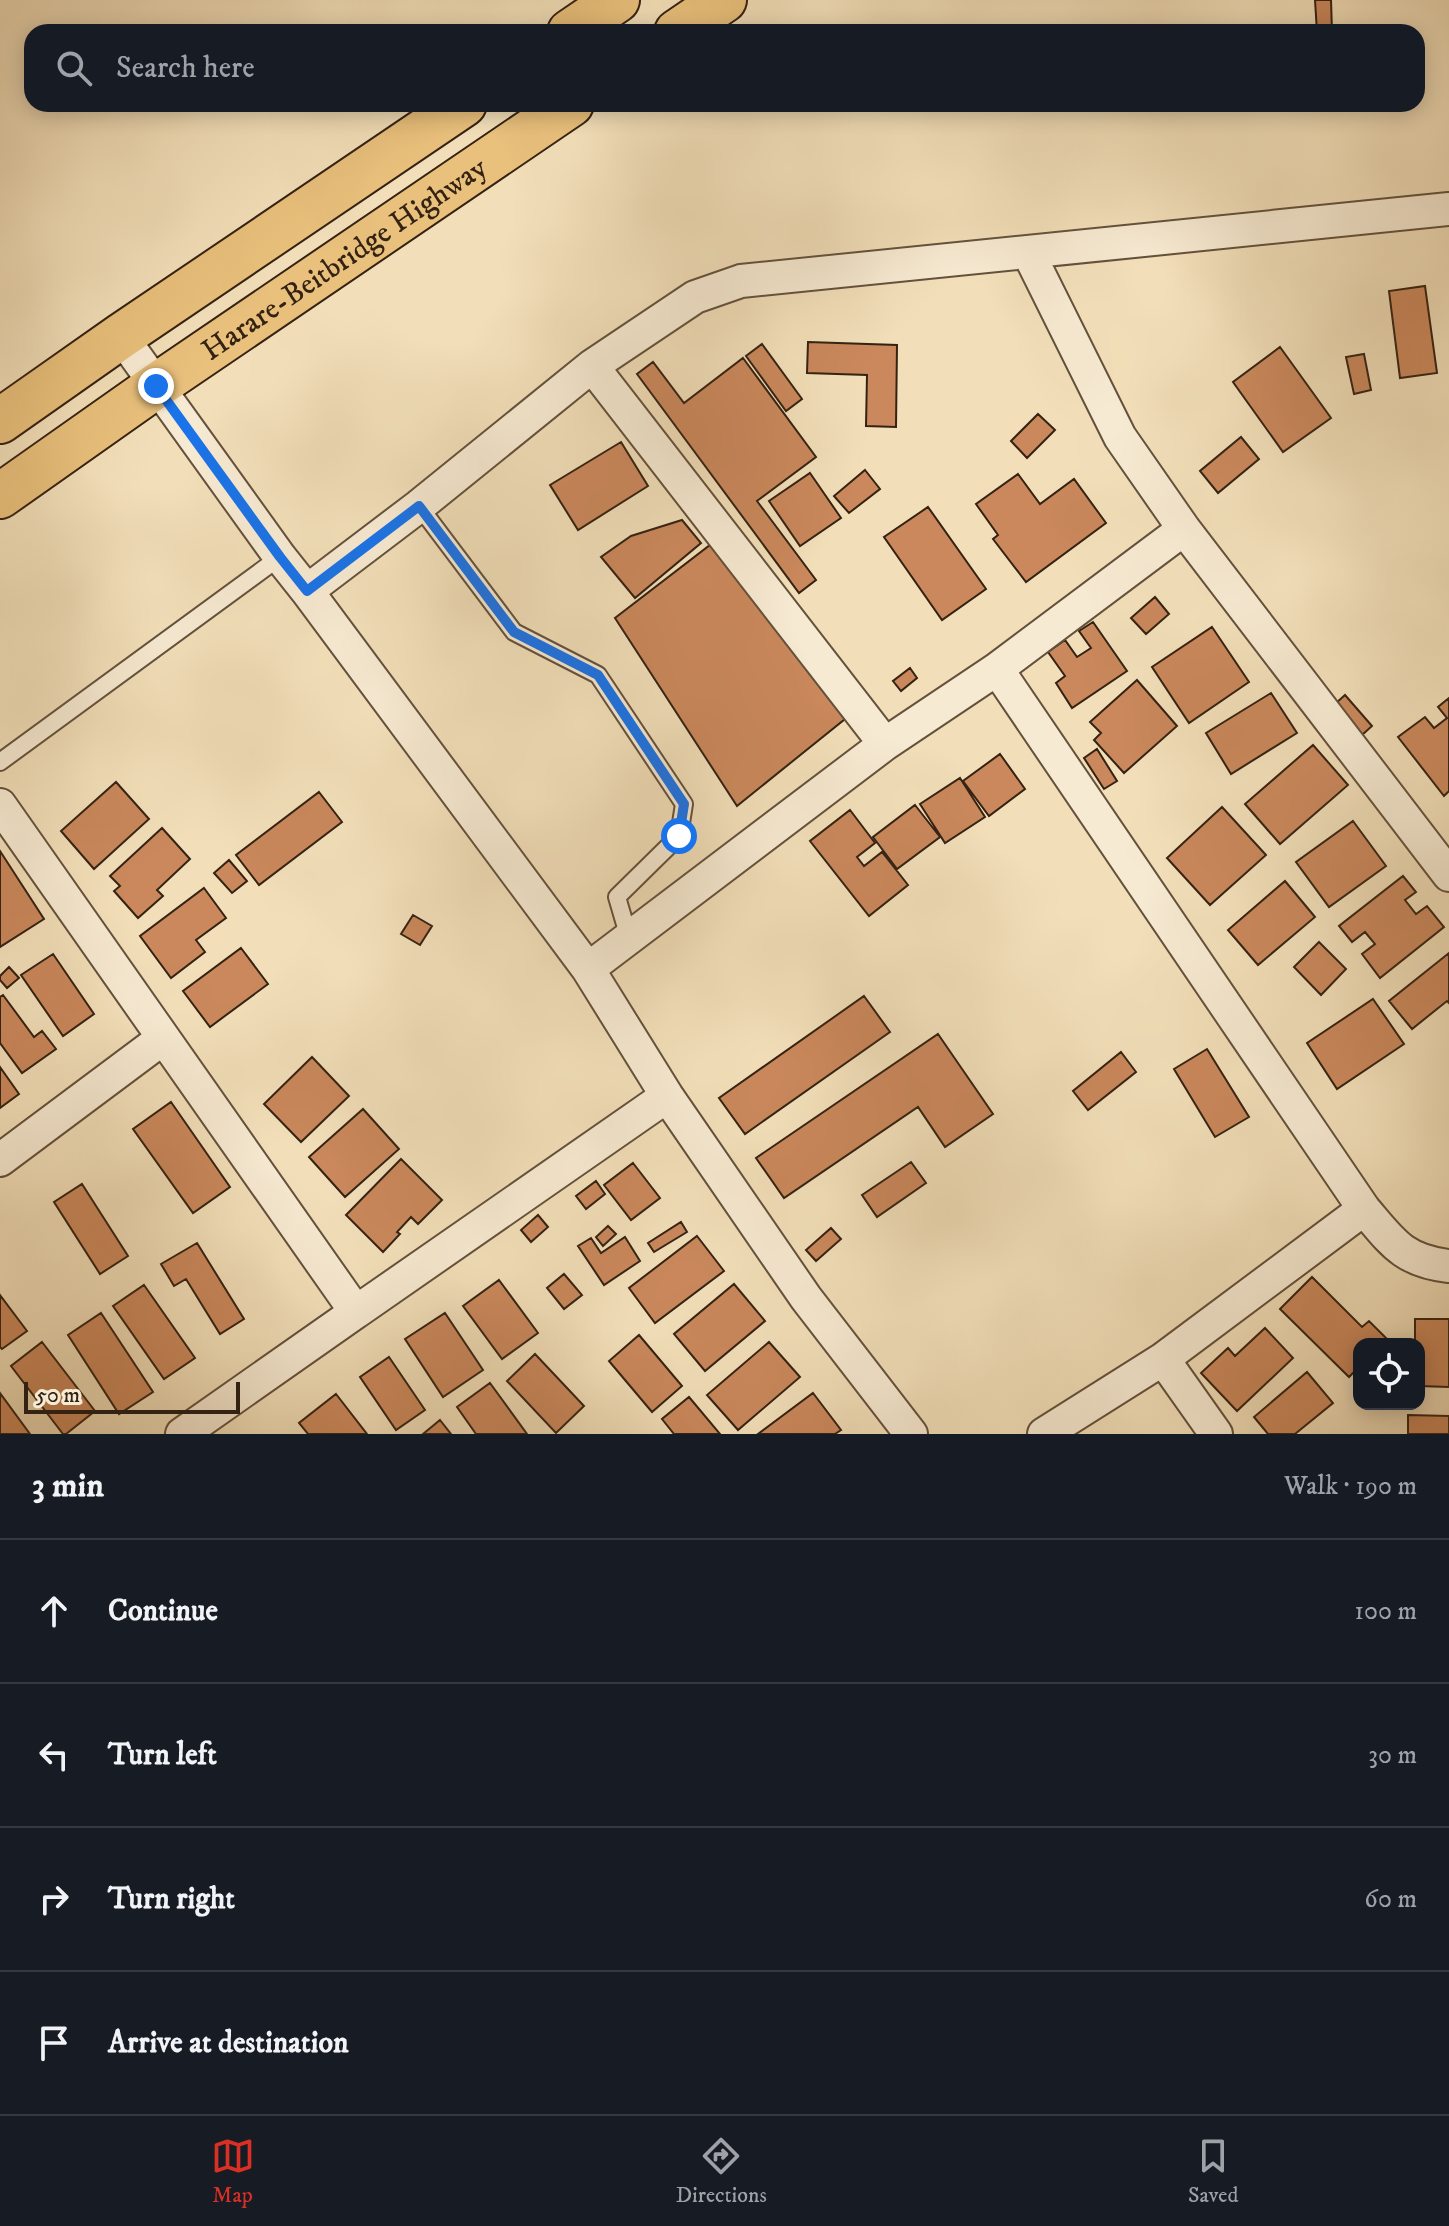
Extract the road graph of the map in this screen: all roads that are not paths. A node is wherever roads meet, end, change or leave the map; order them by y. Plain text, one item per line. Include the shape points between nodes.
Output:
1 (617, 0) edge
2 (724, 0) edge
3 (582, 24) edge
4 (689, 24) edge
5 (452, 112) edge
6 (559, 112) edge
7 (1449, 209) edge
8 (1028, 252) junction
9 (121, 336) junction
10 (592, 366) junction
11 (156, 386) junction
12 (0, 421) edge
13 (0, 496) edge
14 (419, 506) junction
15 (1184, 529) junction
16 (280, 557) junction
17 (307, 591) junction
18 (997, 669) junction
19 (885, 744) junction
20 (0, 762) edge
21 (0, 805) edge
22 (1449, 875) edge
23 (629, 938) junction
24 (588, 969) junction
25 (162, 1039) junction
26 (667, 1096) junction
27 (0, 1160) edge
28 (1364, 1209) junction
29 (1449, 1266) edge
30 (356, 1312) junction
31 (1163, 1359) junction
32 (182, 1434) edge
33 (911, 1434) edge
34 (1044, 1434) edge
35 (1216, 1434) edge

1 - 3 highway
2 - 4 highway
5 - 9 highway, Harare-Beitbridge Highway
6 - 11 highway, Harare-Beitbridge Highway
7 - 8 street
8 - 10 street via 741,281 695,297
8 - 15 street via 1120,437
9 - 11 street
9 - 12 highway, Harare-Beitbridge Highway
10 - 14 street
10 - 19 street
11 - 13 highway, Harare-Beitbridge Highway
11 - 16 street
14 - 17 street
14 - 23 lane via 514,632 598,675 684,804 679,836 617,897
15 - 18 street
15 - 22 street
16 - 17 street
16 - 20 lane
17 - 24 street
18 - 19 street
18 - 28 street
19 - 23 street
21 - 25 street
23 - 24 street
24 - 26 street
25 - 27 street
25 - 30 street
26 - 30 street
26 - 33 street via 806,1298
28 - 29 street via 1395,1246 1425,1263
28 - 31 street
30 - 32 street
31 - 34 street
31 - 35 street

